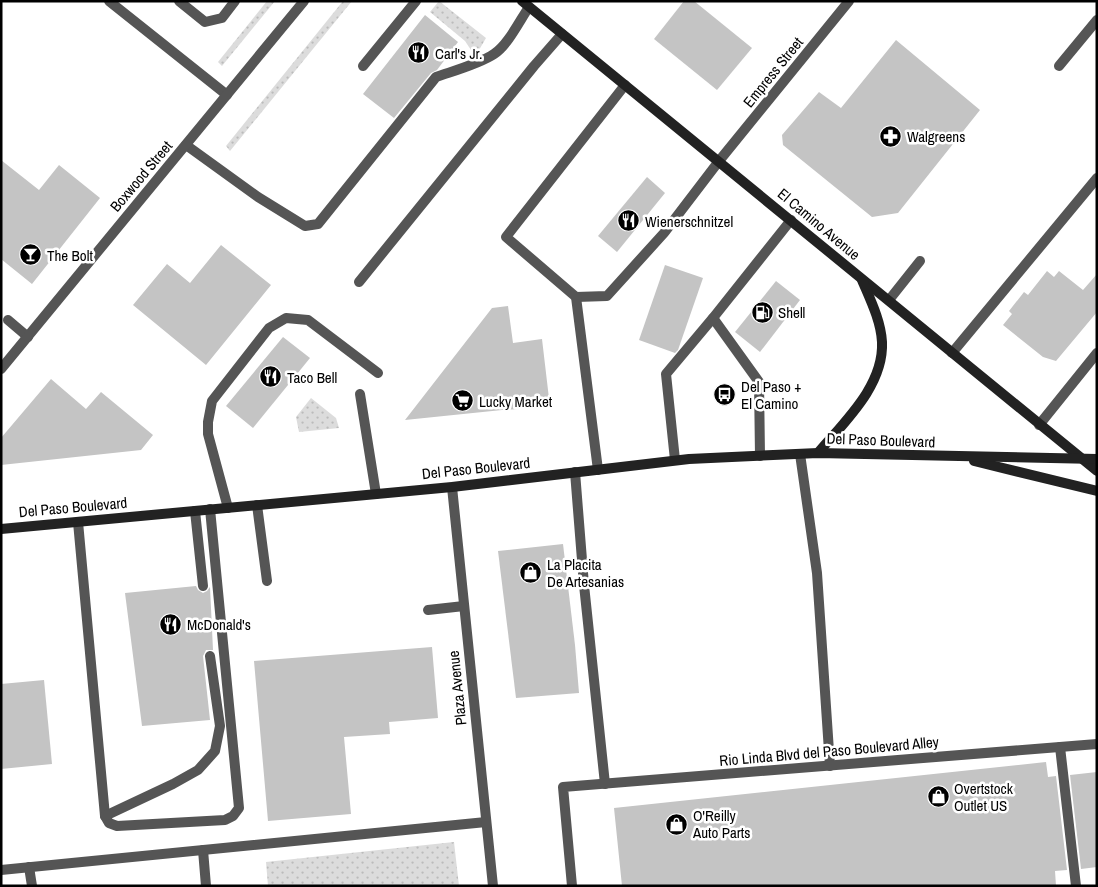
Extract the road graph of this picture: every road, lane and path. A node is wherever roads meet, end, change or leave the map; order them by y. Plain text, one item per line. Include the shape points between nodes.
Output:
1 (109, 1) edge
2 (179, 1) edge
3 (235, 1) edge
4 (304, 1) edge
5 (416, 1) edge
6 (849, 1) edge
7 (525, 4) edge
8 (1097, 20) edge
9 (562, 34) junction
10 (363, 66) dead end
11 (1060, 66) dead end
12 (626, 85) junction
13 (227, 95) junction
14 (186, 145) junction
15 (720, 161) junction
16 (1097, 178) edge
17 (1093, 190) edge
18 (791, 220) junction
19 (920, 261) dead end
20 (862, 279) junction
21 (359, 282) dead end
22 (576, 297) junction
23 (889, 300) junction
24 (713, 318) junction
25 (8, 320) dead end
26 (28, 336) junction
27 (952, 353) junction
28 (1097, 353) edge
29 (1, 369) edge
30 (378, 373) dead end
31 (360, 394) dead end
32 (1039, 424) junction
33 (818, 453) junction
34 (800, 454) junction
35 (760, 456) junction
36 (954, 457) junction
37 (1082, 459) junction
38 (1097, 459) edge
39 (675, 460) junction
40 (598, 470) junction
41 (1097, 471) edge
42 (575, 472) junction
43 (452, 487) junction
44 (1097, 491) edge
45 (376, 494) junction
46 (257, 505) junction
47 (228, 508) junction
48 (210, 509) junction
49 (196, 511) junction
50 (78, 522) junction
51 (1, 529) edge
52 (267, 581) dead end
53 (203, 586) dead end
54 (464, 606) junction
55 (428, 610) dead end
56 (210, 656) dead end
57 (1097, 744) edge
58 (1060, 747) junction
59 (830, 766) junction
60 (605, 784) junction
61 (105, 816) junction
62 (486, 822) junction
63 (203, 850) junction
64 (29, 867) junction
65 (1, 870) edge
66 (32, 886) edge
67 (206, 886) edge
68 (493, 886) edge
69 (572, 886) edge
70 (1076, 886) edge

1 - 13 street
2 - 3 street via 205,22 222,18
4 - 13 street, Boxwood Street
5 - 10 street
6 - 15 street, Empress Street
7 - 9 main road, El Camino Avenue
7 - 14 street via 495,54 436,77 318,224 305,226
8 - 11 street
9 - 12 main road, El Camino Avenue
9 - 21 street
12 - 15 main road, El Camino Avenue
12 - 22 street via 506,237
13 - 14 street, Boxwood Street
14 - 26 street, Boxwood Street
15 - 18 main road, El Camino Avenue
15 - 22 street, Empress Street via 664,233 607,296
16 - 17 street
17 - 27 street
18 - 20 main road, El Camino Avenue
18 - 24 street
19 - 23 street
20 - 23 main road, El Camino Avenue
20 - 33 main road via 877,318 882,341 881,357 876,375 862,399
22 - 40 street
23 - 27 main road, El Camino Avenue
24 - 35 street via 759,382
24 - 39 street via 666,374
25 - 26 street
26 - 29 street, Boxwood Street
27 - 32 main road, El Camino Avenue
28 - 32 street
30 - 47 street via 308,320 286,318 269,328 212,401 208,434
31 - 45 street
32 - 37 main road, El Camino Avenue
33 - 34 main road, Del Paso Boulevard
33 - 36 main road, Del Paso Boulevard
34 - 35 main road, Del Paso Boulevard
34 - 59 street via 817,573
35 - 39 main road, Del Paso Boulevard
36 - 37 main road, Del Paso Boulevard
36 - 44 main road, Del Paso Boulevard
37 - 38 main road, Del Paso Boulevard
37 - 41 main road, El Camino Avenue
39 - 40 main road, Del Paso Boulevard
40 - 42 main road, Del Paso Boulevard
42 - 43 main road, Del Paso Boulevard
42 - 60 street
43 - 45 main road, Del Paso Boulevard
43 - 54 street, Plaza Avenue
45 - 46 main road, Del Paso Boulevard
46 - 47 main road, Del Paso Boulevard
46 - 52 street
47 - 48 main road, Del Paso Boulevard
48 - 49 main road, Del Paso Boulevard
48 - 61 street via 239,808 225,820 117,826 109,824
49 - 50 main road, Del Paso Boulevard
49 - 53 street
50 - 51 main road, Del Paso Boulevard
50 - 61 street
54 - 55 street
54 - 62 street, Plaza Avenue
56 - 61 street via 220,726 215,751 198,770
57 - 58 street, Rio Linda Blvd del Paso Boulevard Alley
58 - 59 street, Rio Linda Blvd del Paso Boulevard Alley
58 - 70 street
59 - 60 street, Rio Linda Blvd del Paso Boulevard Alley
60 - 69 street, Rio Linda Blvd del Paso Boulevard Alley via 563,787
62 - 63 street
62 - 68 street, Plaza Avenue
63 - 64 street
63 - 67 street
64 - 65 street
64 - 66 street

